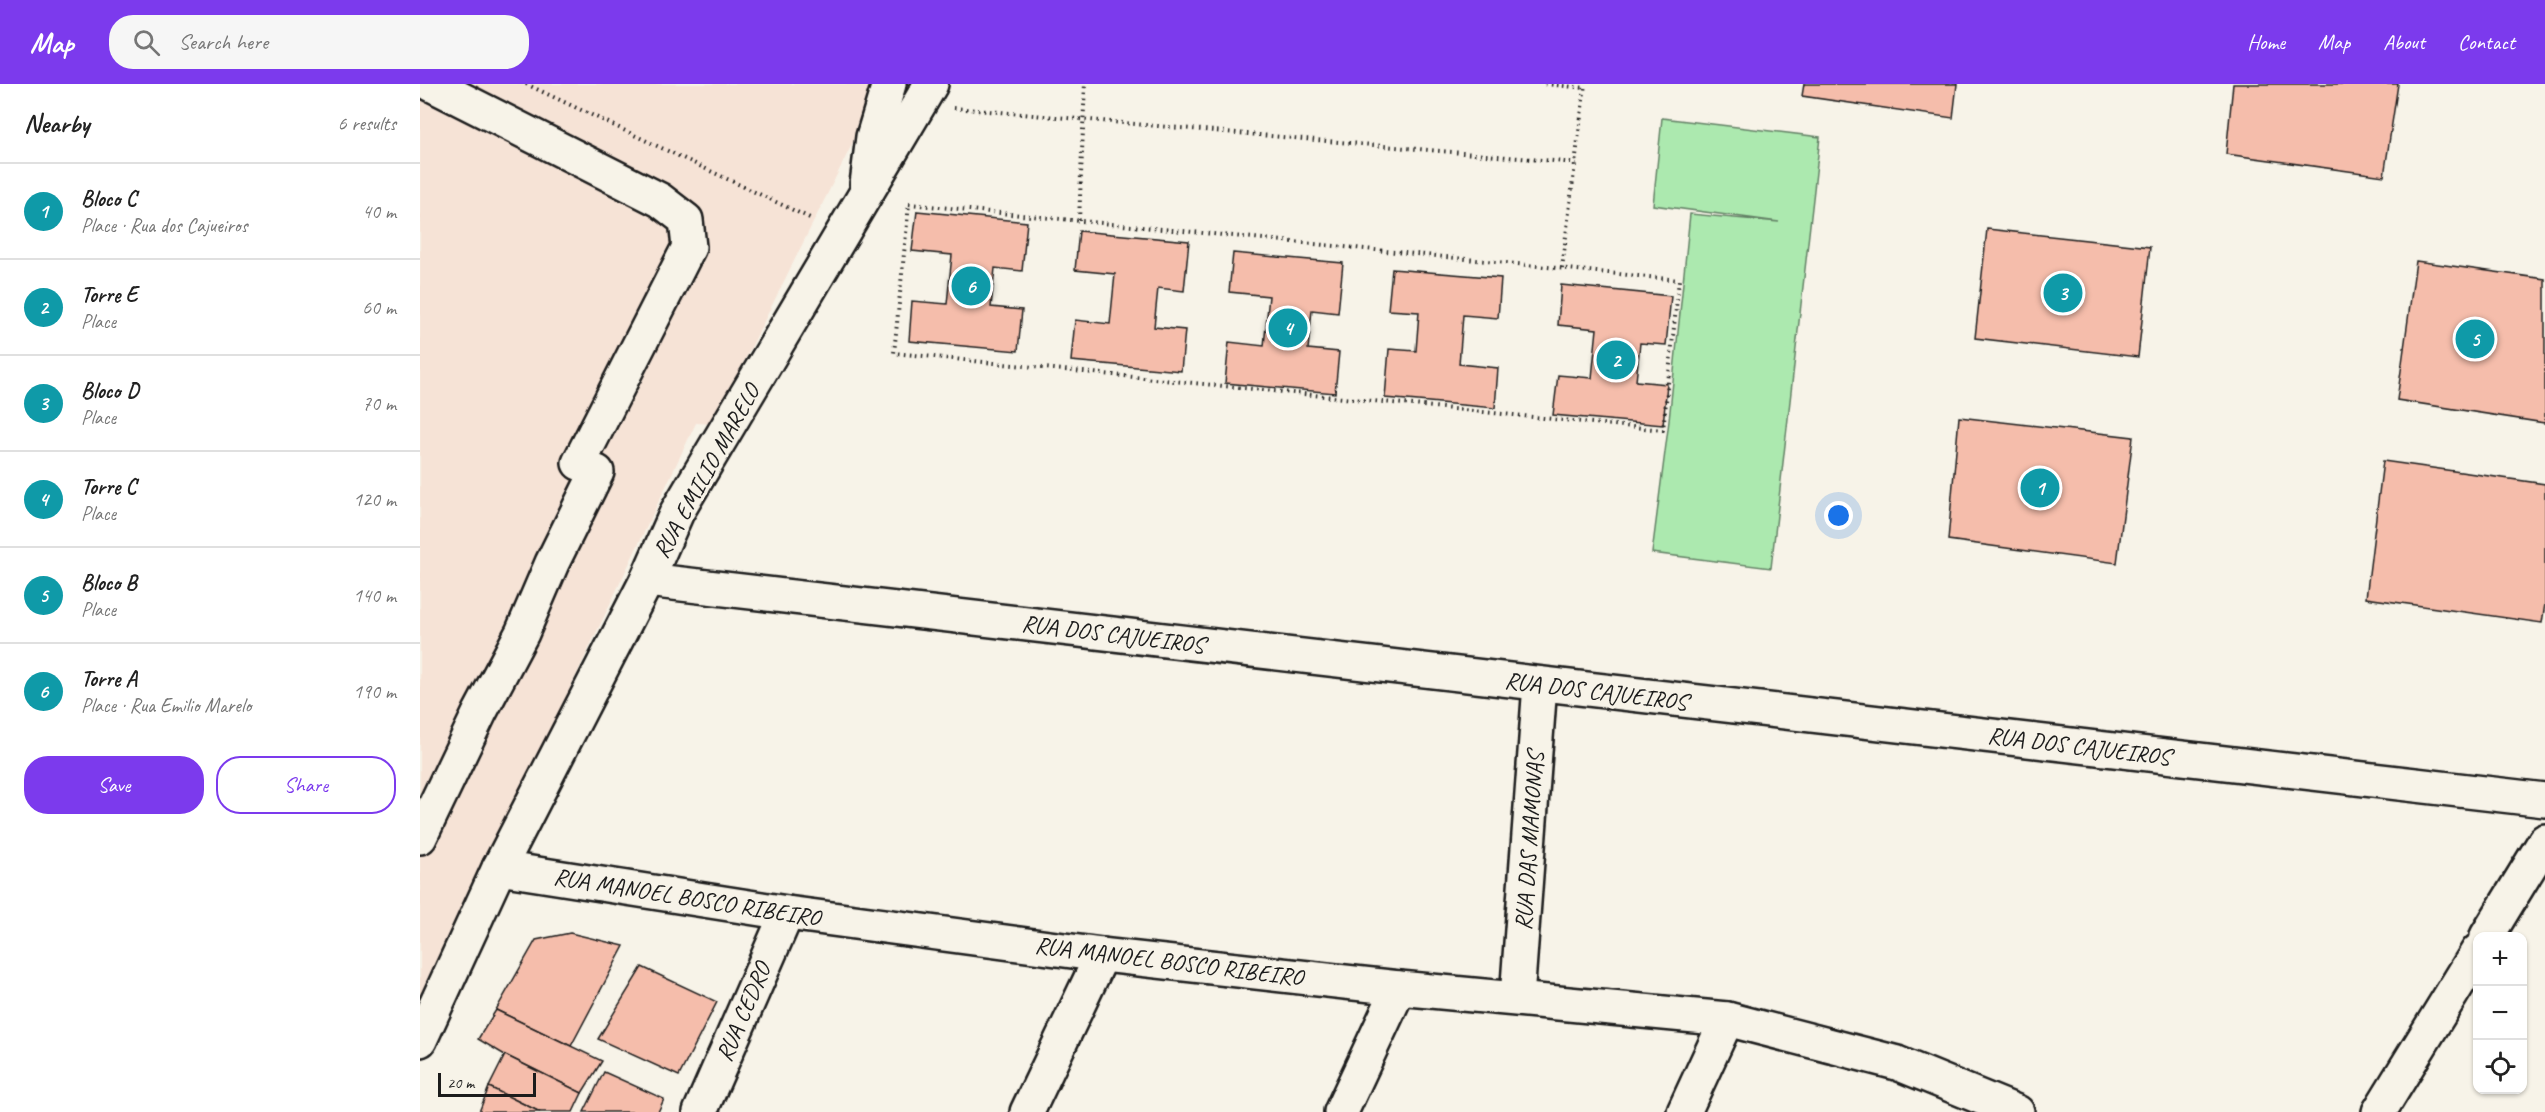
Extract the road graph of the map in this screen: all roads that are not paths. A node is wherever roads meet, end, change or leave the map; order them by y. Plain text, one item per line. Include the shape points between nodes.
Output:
1 (430, 84) edge
2 (890, 84) edge
3 (925, 95) edge
4 (865, 197) junction
5 (647, 580) junction
6 (1540, 684) junction
7 (2545, 800) edge
8 (420, 837) edge
9 (2545, 841) edge
10 (499, 868) junction
11 (786, 913) junction
12 (2489, 932) edge
13 (1102, 955) junction
14 (2473, 959) edge
15 (1399, 988) junction
16 (1517, 998) junction
17 (1727, 1019) junction
18 (420, 1040) edge
19 (700, 1112) edge
20 (1027, 1112) edge
21 (1341, 1112) edge
22 (1684, 1112) edge
23 (2017, 1112) edge
24 (2379, 1112) edge

1 - 8 street via 660,200 686,220 689,247 588,467 522,633
2 - 4 street via 873,137
3 - 4 street, RUA EMILIO MARELO
4 - 5 street, RUA EMILIO MARELO via 677,512
5 - 6 street, RUA DOS CAJUEIROS
5 - 10 street, RUA EMILIO MARELO
6 - 7 street, RUA DOS CAJUEIROS
6 - 16 street, RUA DAS MAMONAS
9 - 12 street
10 - 11 street, RUA MANOEL BOSCO RIBEIRO
10 - 18 street
11 - 13 street, RUA MANOEL BOSCO RIBEIRO
11 - 19 street, RUA CEDRO
13 - 15 street, RUA MANOEL BOSCO RIBEIRO
13 - 20 street
14 - 24 street
15 - 16 street, RUA MANOEL BOSCO RIBEIRO
15 - 21 street
16 - 17 street, RUA MANOEL BOSCO RIBEIRO
17 - 22 street
17 - 23 street, RUA MANOEL BOSCO RIBEIRO via 1897,1064

